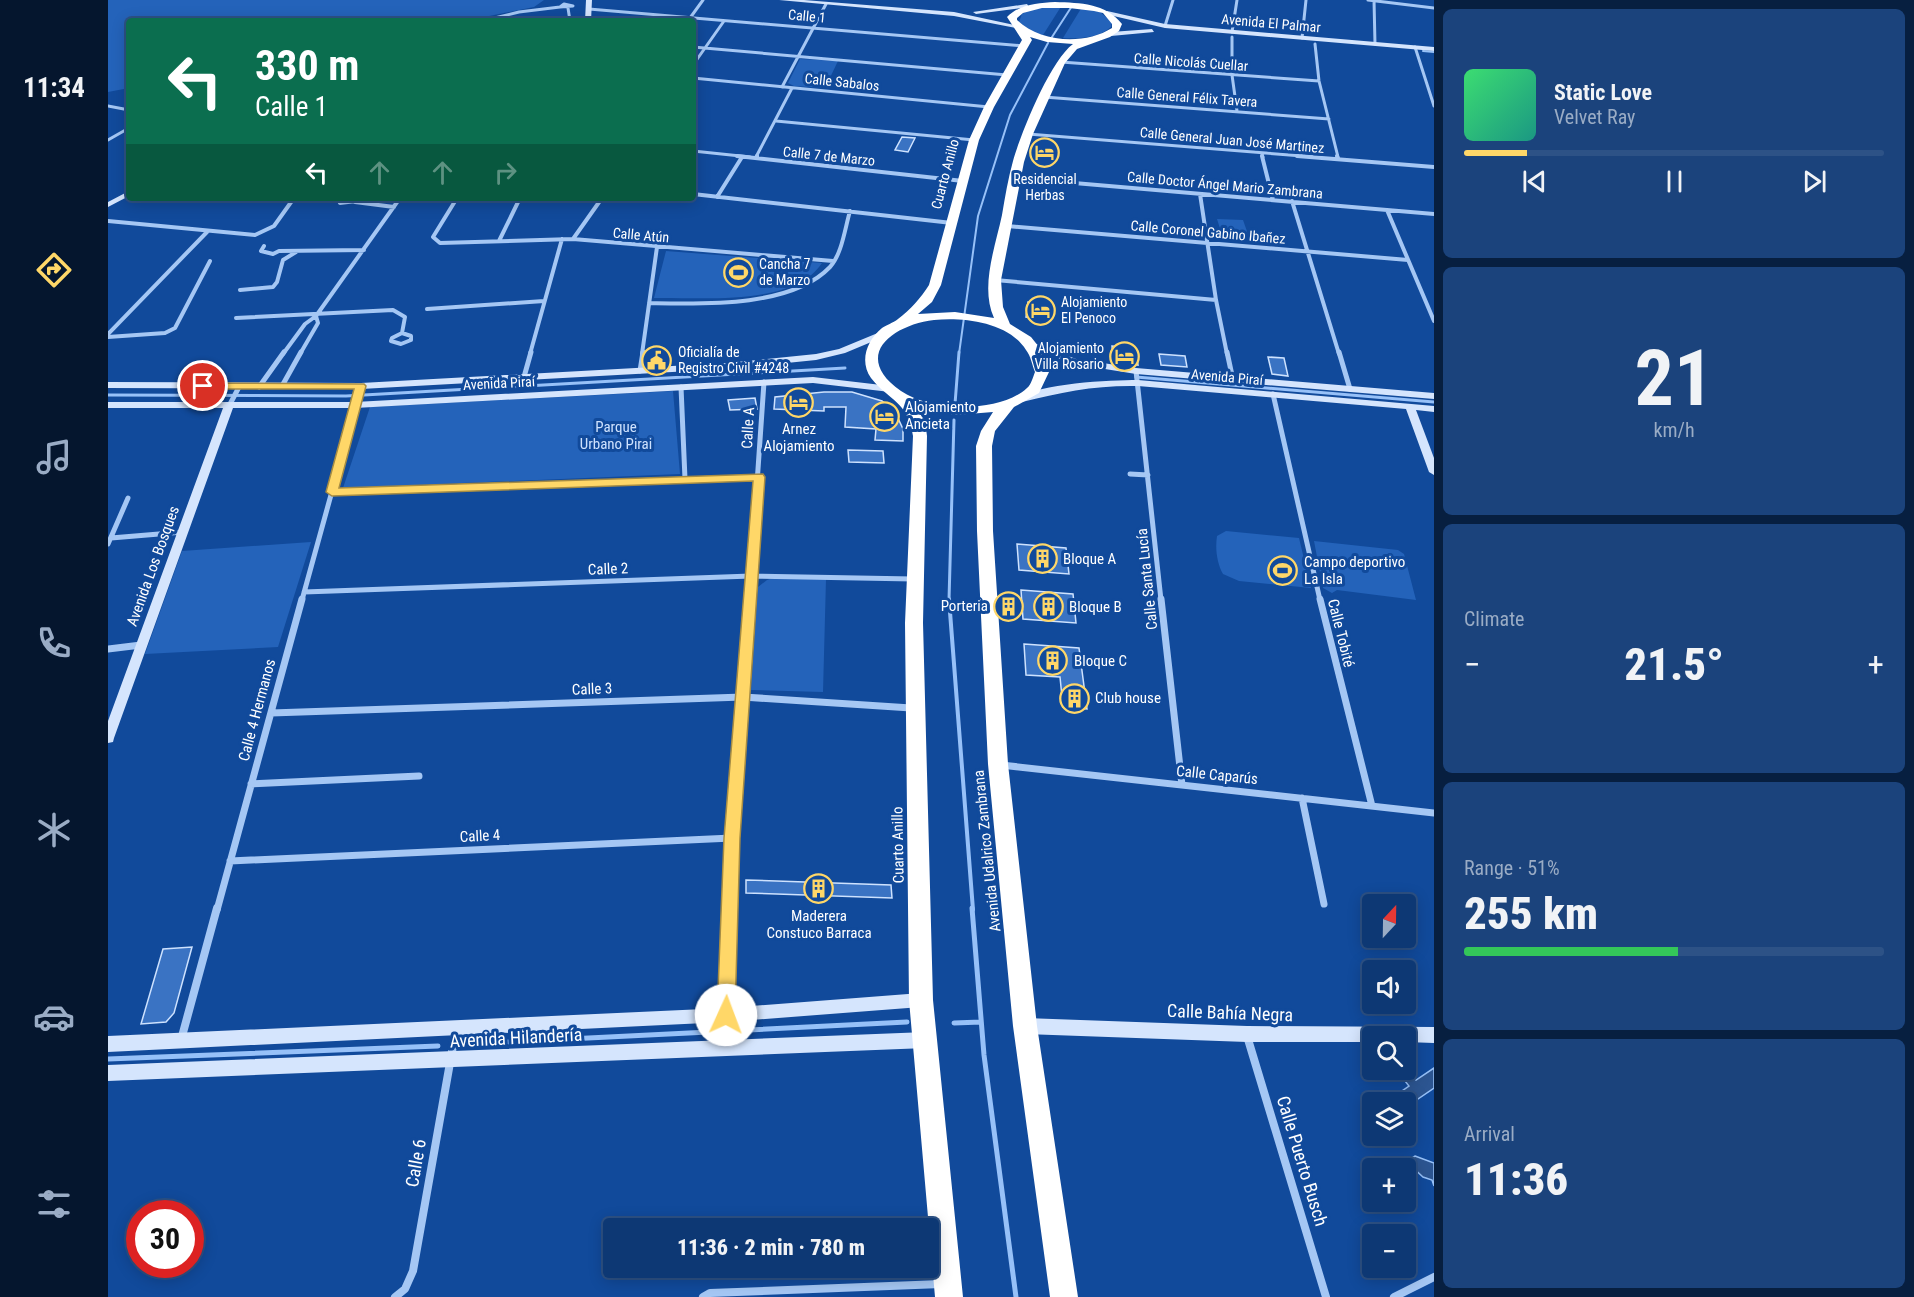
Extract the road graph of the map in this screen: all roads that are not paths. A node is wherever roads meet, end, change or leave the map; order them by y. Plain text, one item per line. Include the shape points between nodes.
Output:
1 (559, 0) edge
2 (575, 0) edge
3 (589, 0) edge
4 (703, 0) edge
5 (782, 0) edge
6 (1045, 0) edge
7 (1100, 0) edge
8 (1173, 0) edge
9 (1237, 0) edge
10 (1306, 0) edge
11 (1368, 0) edge
12 (1374, 0) edge
13 (850, 3) edge
14 (826, 4) junction
15 (573, 5) junction
16 (1031, 5) junction
17 (560, 6) junction
18 (568, 8) junction
19 (1434, 8) edge
20 (588, 9) junction
21 (1106, 12) junction
22 (954, 14) junction
23 (494, 18) edge
24 (570, 18) edge
25 (588, 18) edge
26 (690, 18) joint
27 (696, 19) edge
28 (724, 21) junction
29 (1165, 26) junction
30 (813, 28) junction
31 (1019, 28) junction
32 (1217, 33) junction
33 (1111, 34) junction
34 (1232, 35) junction
35 (1302, 38) junction
36 (1088, 40) junction
37 (1315, 44) junction
38 (1375, 44) junction
39 (1024, 46) junction
40 (696, 47) edge
41 (705, 48) junction
42 (1434, 49) edge
43 (1415, 50) junction
44 (1434, 54) edge
45 (798, 57) junction
46 (696, 60) edge
47 (1061, 62) junction
48 (1007, 75) junction
49 (1232, 75) junction
50 (696, 80) edge
51 (1319, 81) junction
52 (782, 87) junction
53 (792, 88) junction
54 (1044, 97) junction
55 (108, 106) edge
56 (1434, 106) edge
57 (989, 107) junction
58 (126, 109) edge
59 (1237, 111) junction
60 (1329, 119) junction
61 (776, 121) junction
62 (126, 130) edge
63 (1028, 134) junction
64 (108, 140) edge
65 (974, 140) junction
66 (696, 151) edge
67 (1262, 153) junction
68 (742, 157) junction
69 (756, 158) junction
70 (1338, 159) junction
71 (1434, 167) edge
72 (1015, 177) junction
73 (963, 181) junction
74 (696, 194) edge
75 (1200, 194) junction
76 (126, 195) edge
77 (717, 197) junction
78 (1274, 200) junction
79 (292, 201) edge
80 (340, 201) edge
81 (353, 201) edge
82 (360, 201) edge
83 (398, 201) edge
84 (455, 201) edge
85 (519, 201) edge
86 (600, 201) edge
87 (1292, 201) junction
88 (108, 205) edge
89 (394, 207) junction
90 (1387, 210) junction
91 (850, 211) junction
92 (1434, 214) edge
93 (108, 221) edge
94 (952, 223) junction
95 (1006, 226) junction
96 (207, 231) junction
97 (562, 239) junction
98 (573, 239) junction
99 (499, 241) junction
100 (1208, 243) junction
101 (264, 246) dead end
102 (657, 247) junction
103 (364, 250) junction
104 (300, 251) junction
105 (1307, 251) junction
106 (1408, 260) junction
107 (210, 261) dead end
108 (833, 261) junction
109 (995, 280) junction
110 (240, 290) dead end
111 (1216, 300) junction
112 (544, 301) junction
113 (649, 303) junction
114 (428, 309) dead end
115 (316, 316) junction
116 (236, 318) dead end
117 (1434, 321) edge
118 (900, 324) junction
119 (1005, 327) junction
120 (402, 333) dead end
121 (885, 333) junction
122 (108, 335) edge
123 (1031, 345) junction
124 (640, 371) junction
125 (524, 376) junction
126 (1137, 377) junction
127 (1233, 380) junction
128 (764, 382) junction
129 (108, 385) edge
130 (259, 387) junction
131 (282, 387) junction
132 (681, 387) junction
133 (360, 388) junction
134 (238, 389) junction
135 (1350, 389) junction
136 (895, 393) junction
137 (1273, 394) junction
138 (1404, 394) junction
139 (1434, 396) edge
140 (356, 402) junction
141 (1014, 403) junction
142 (230, 404) junction
143 (108, 405) edge
144 (1409, 406) junction
145 (1434, 409) edge
146 (1434, 472) edge
147 (1130, 474) dead end
148 (1148, 475) junction
149 (759, 477) junction
150 (685, 479) junction
151 (332, 492) junction
152 (128, 498) dead end
153 (183, 532) junction
154 (109, 541) edge
155 (751, 576) junction
156 (914, 579) junction
157 (304, 592) junction
158 (1012, 600) dead end
159 (989, 605) junction
160 (1013, 612) dead end
161 (141, 645) junction
162 (108, 649) edge
163 (743, 697) junction
164 (915, 708) junction
165 (271, 713) junction
166 (108, 738) edge
167 (998, 764) junction
168 (419, 777) dead end
169 (251, 784) junction
170 (1182, 785) junction
171 (1302, 798) junction
172 (1372, 806) junction
173 (1434, 813) edge
174 (732, 838) junction
175 (230, 861) junction
176 (1324, 904) dead end
177 (921, 1000) junction
178 (726, 1015) junction
179 (1025, 1026) junction
180 (456, 1028) junction
181 (1247, 1034) junction
182 (1434, 1035) edge
183 (926, 1040) junction
184 (180, 1041) junction
185 (108, 1044) edge
186 (451, 1060) junction
187 (108, 1073) edge
188 (1434, 1277) edge
189 (948, 1290) edge
190 (395, 1297) edge
191 (704, 1297) edge
192 (1064, 1297) edge
193 (1326, 1297) edge
194 (1394, 1297) edge

1 - 17 street
2 - 15 street
3 - 20 street
4 - 26 street
5 - 14 street
6 - 16 highway
7 - 21 highway
8 - 29 street
9 - 34 street
10 - 35 street
11 - 12 street
12 - 19 street
12 - 38 street
13 - 14 street
13 - 22 street
14 - 30 street
15 - 17 street
15 - 18 street
16 - 21 highway via 1061,3
16 - 22 street
16 - 31 highway via 1012,17
17 - 18 street
17 - 23 street
18 - 24 street
20 - 25 street
20 - 26 street, Calle 1
21 - 29 street, Avenida El Palmar
21 - 33 highway via 1117,24
22 - 31 street
27 - 28 street, Calle 1
28 - 30 street, Calle 1
28 - 41 street
29 - 32 street, Avenida El Palmar
30 - 39 street, Calle 1
30 - 45 street
31 - 36 highway via 1039,37
31 - 39 highway via 1027,40
32 - 33 street, Avenida El Palmar via 1146,30
32 - 34 street, Avenida El Palmar
33 - 36 highway
34 - 35 street, Avenida El Palmar
34 - 37 street, Avenida El Palmar
34 - 49 street
35 - 38 street, Avenida El Palmar
36 - 47 highway via 1074,47
37 - 43 street, Avenida El Palmar
37 - 51 street
38 - 43 street, Avenida El Palmar
39 - 48 highway, Cuarto Anillo
40 - 41 street
41 - 45 street
41 - 46 street
42 - 43 street, Avenida El Palmar
43 - 44 street, Avenida El Palmar
43 - 56 street
45 - 48 street
45 - 52 street
47 - 49 street, Calle Nicolás Cuellar
47 - 54 highway
48 - 57 highway, Cuarto Anillo
49 - 51 street, Calle Nicolás Cuellar
49 - 59 street
50 - 52 street, Calle Sabalos
51 - 60 street
52 - 53 street, Calle Sabalos
53 - 57 street, Calle Sabalos
53 - 61 street
54 - 59 street, Calle General Félix Tavera
54 - 63 highway
55 - 58 street
57 - 65 highway, Cuarto Anillo
59 - 60 street, Calle General Félix Tavera
60 - 70 street
61 - 65 street
61 - 69 street
62 - 64 street
63 - 67 street, Calle General Juan José Martinez
63 - 72 highway
65 - 73 highway, Cuarto Anillo
66 - 68 street, Calle 7 de Marzo
67 - 70 street, Calle General Juan José Martinez
67 - 78 street
68 - 69 street, Calle 7 de Marzo
68 - 77 street
69 - 73 street, Calle 7 de Marzo
70 - 71 street, Calle General Juan José Martinez
72 - 75 street, Calle Doctor Ángel Mario Zambrana
72 - 95 highway
73 - 94 highway, Cuarto Anillo
74 - 77 street
75 - 78 street, Calle Doctor Ángel Mario Zambrana
75 - 100 street
76 - 88 street
77 - 91 street
78 - 87 street, Calle Doctor Ángel Mario Zambrana
79 - 96 street via 279,222 266,232 244,235
80 - 81 street via 347,205
82 - 89 street
83 - 89 street
84 - 99 street, Calle Atún via 433,237 435,241
85 - 99 street
86 - 98 street
87 - 90 street, Calle Doctor Ángel Mario Zambrana
87 - 105 street
89 - 103 street
90 - 92 street, Calle Doctor Ángel Mario Zambrana
90 - 106 street
91 - 94 street
91 - 108 street
93 - 96 street
94 - 118 highway, Cuarto Anillo via 936,285
95 - 100 street, Calle Coronel Gabino Ibañez
95 - 109 highway
96 - 122 street
97 - 98 street, Calle Atún
97 - 99 street, Calle Atún
97 - 112 street
98 - 102 street, Calle Atún
100 - 105 street, Calle Coronel Gabino Ibañez
100 - 111 street
101 - 104 street via 261,251 266,253
102 - 108 street, Calle Atún
102 - 113 street
103 - 104 street
103 - 115 street
104 - 110 street via 283,260 273,287
105 - 106 street, Calle Coronel Gabino Ibañez
105 - 135 street
106 - 117 street
107 - 122 street via 175,328 165,333
108 - 113 street via 816,278 770,296
109 - 111 street
109 - 119 highway via 996,307
111 - 127 street
112 - 114 street
112 - 125 street
113 - 124 street
115 - 116 street
115 - 120 street via 400,312 405,317
115 - 130 street via 305,324
115 - 131 street via 318,324
118 - 119 highway via 943,315
118 - 121 highway
119 - 123 highway
121 - 124 street, Avenida Piraí via 816,357
121 - 136 highway via 872,350 871,360 880,380
123 - 126 street, Avenida Piraí
123 - 141 highway via 1039,356 1040,380
124 - 125 street, Avenida Piraí
125 - 133 street, Avenida Piraí
126 - 127 street, Avenida Piraí
126 - 137 street, Avenida Piraí
126 - 141 street, Avenida Piraí via 1072,385
126 - 148 street, Calle Santa Lucía
127 - 135 street, Avenida Piraí
128 - 132 street, Avenida Piraí
128 - 136 street, Avenida Piraí via 839,382
128 - 149 street, Calle A
129 - 134 street, Avenida Piraí
130 - 131 street, Avenida Piraí
130 - 134 street, Avenida Piraí
131 - 133 street, Avenida Piraí
132 - 140 street, Avenida Piraí
132 - 150 street
133 - 140 street, Calle 4 Hermanos
134 - 142 street
135 - 138 street, Avenida Piraí
136 - 141 highway via 935,409 976,412
136 - 156 highway, Cuarto Anillo via 918,421 921,436
137 - 144 street, Avenida Piraí
137 - 172 street, Calle Tobité
138 - 139 street, Avenida Piraí
138 - 144 street
140 - 142 street, Avenida Piraí
140 - 151 street, Calle 4 Hermanos
141 - 159 highway, Avenida Udalrico Zambrana via 994,420 984,446
142 - 143 street, Avenida Piraí
142 - 153 street, Avenida Los Bosques
144 - 145 street, Avenida Piraí
144 - 146 street
147 - 148 street
148 - 170 street, Calle Santa Lucía
149 - 150 street
149 - 155 street, Calle A
150 - 151 street
151 - 157 street, Calle 4 Hermanos
152 - 154 street
153 - 154 street
153 - 161 street, Avenida Los Bosques
155 - 156 street, Calle 2
155 - 157 street, Calle 2
155 - 163 street, Calle A
156 - 164 highway, Cuarto Anillo
157 - 165 street, Calle 4 Hermanos
158 - 159 street
159 - 160 street
159 - 167 highway, Avenida Udalrico Zambrana
161 - 162 street
161 - 166 street, Avenida Los Bosques
163 - 164 street, Calle 3
163 - 165 street, Calle 3
163 - 174 street, Calle A
164 - 177 highway, Cuarto Anillo
165 - 169 street, Calle 4 Hermanos
167 - 170 street, Calle Caparús
167 - 179 highway, Avenida Udalrico Zambrana
168 - 169 street
169 - 175 street, Calle 4 Hermanos
170 - 171 street, Calle Caparús
171 - 172 street, Calle Caparús
171 - 176 street
172 - 173 street, Calle Caparús
174 - 175 street, Calle 4
174 - 178 street, Calle A
175 - 184 street, Calle 4 Hermanos
177 - 178 street, Avenida Hilandería
177 - 183 highway, Cuarto Anillo
178 - 180 street, Avenida Hilandería
179 - 181 street, Calle Bahía Negra
179 - 192 highway, Avenida Udalrico Zambrana
180 - 184 street, Avenida Hilandería
180 - 186 street, Calle 6
181 - 182 street, Calle Bahía Negra
181 - 193 street, Calle Puerto Busch
183 - 186 street, Avenida Hilandería
183 - 189 highway, Cuarto Anillo
184 - 185 street, Avenida Hilandería
186 - 187 street, Avenida Hilandería
186 - 190 street, Calle 6 via 413,1271 405,1289
188 - 194 street
189 - 191 street via 710,1293

